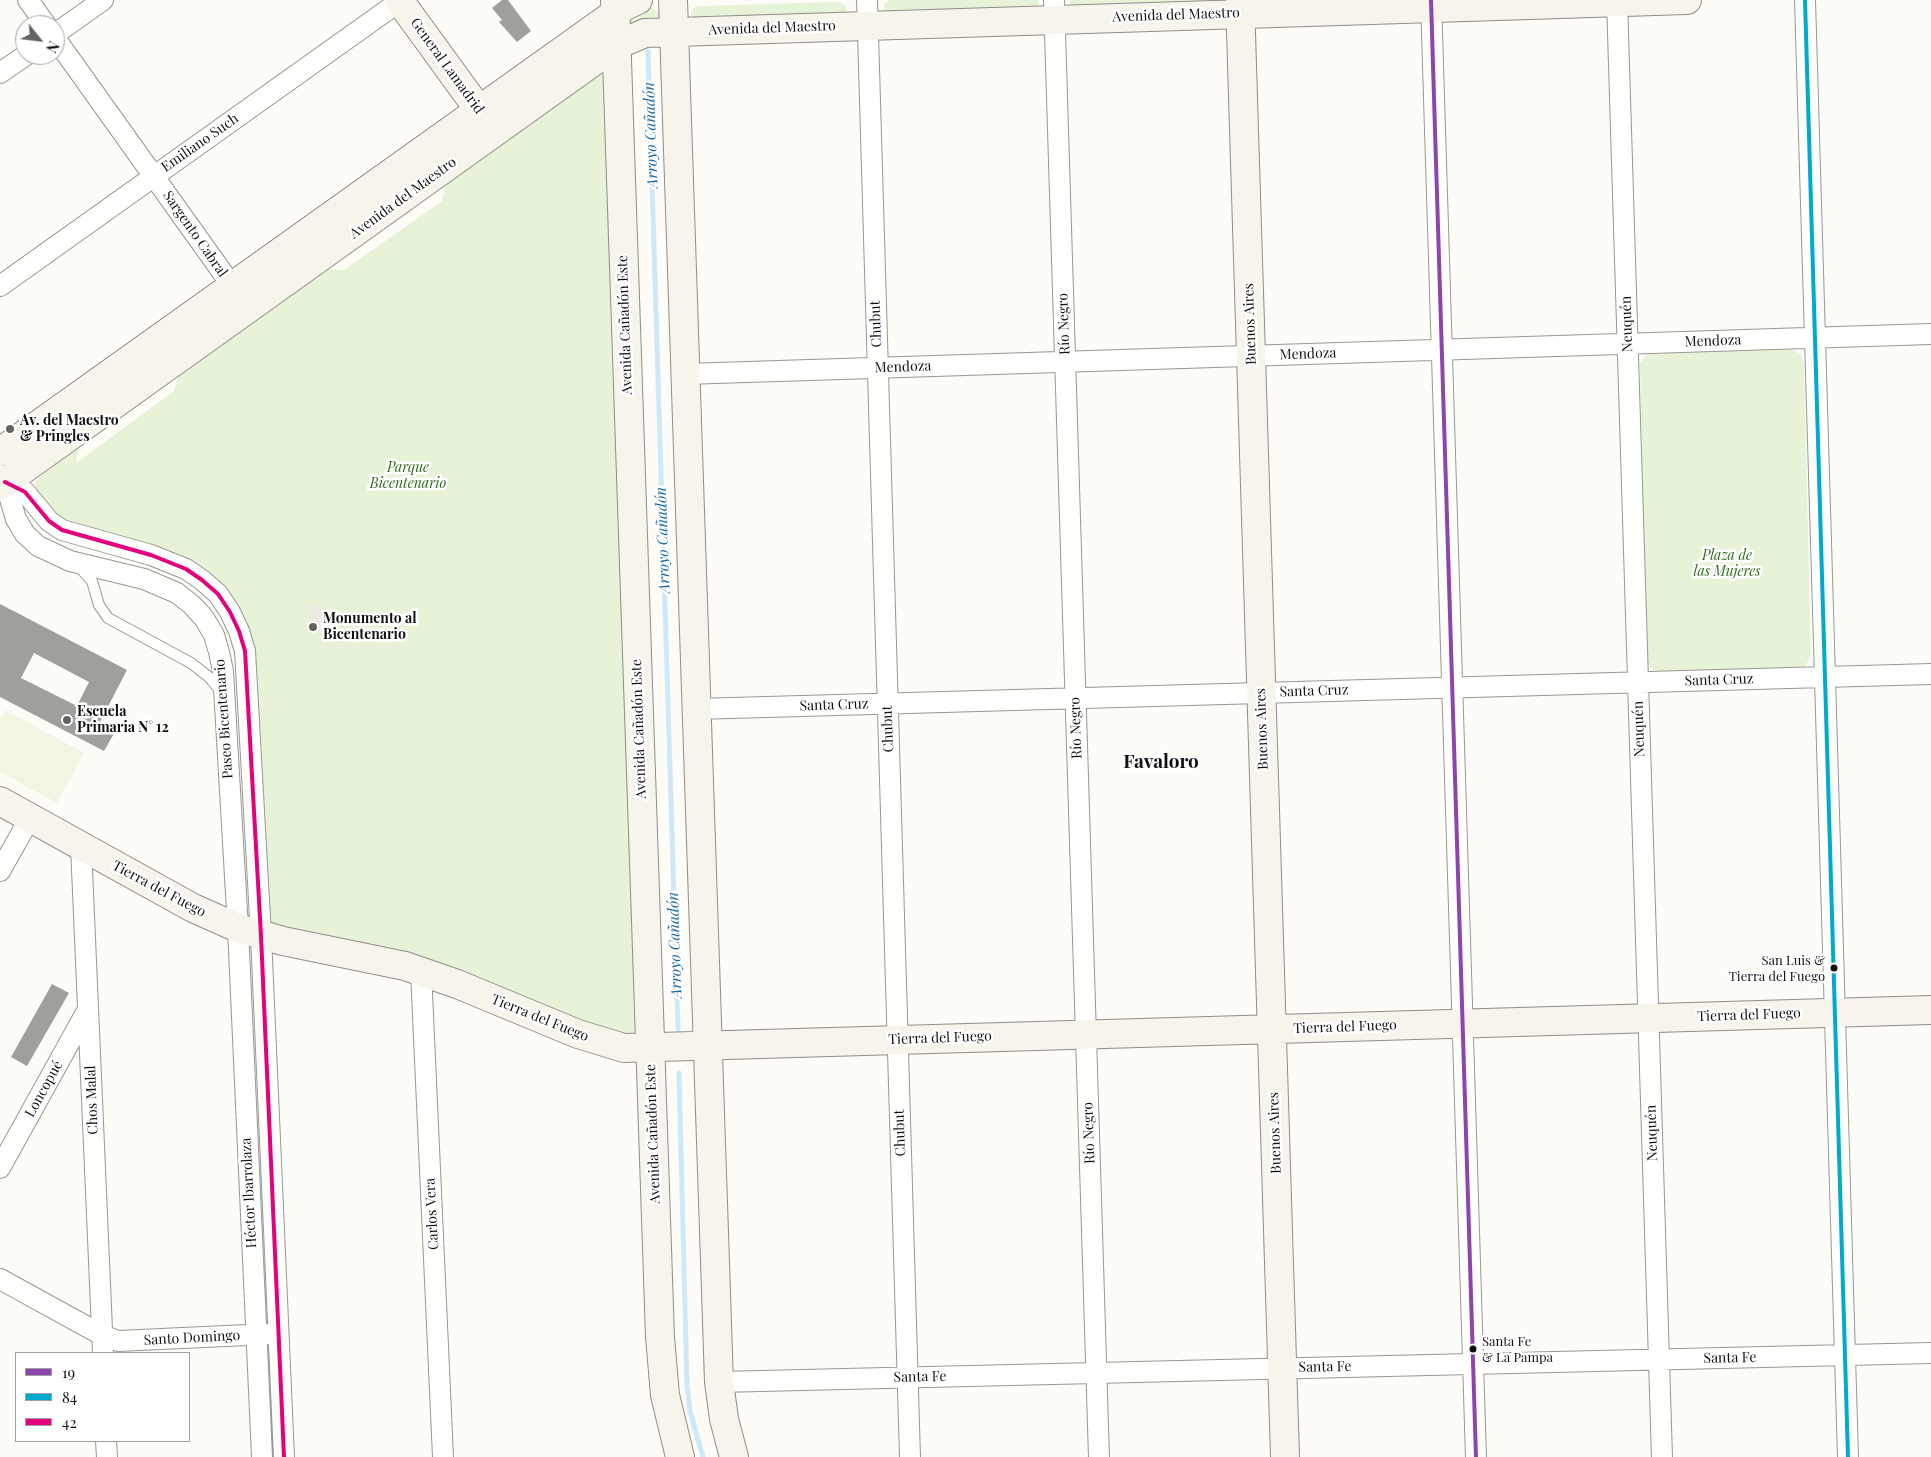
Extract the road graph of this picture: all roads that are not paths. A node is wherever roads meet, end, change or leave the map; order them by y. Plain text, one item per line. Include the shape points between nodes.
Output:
1 (28, 0) edge
2 (103, 0) edge
3 (400, 0) edge
4 (638, 0) edge
5 (673, 0) edge
6 (1687, 0) edge
7 (1805, 0) edge
8 (1617, 1) edge
9 (1431, 4) edge
10 (615, 7) edge
11 (1240, 7) edge
12 (1054, 10) edge
13 (867, 12) edge
14 (39, 15) edge
15 (65, 28) edge
16 (674, 30) junction
17 (615, 46) junction
18 (65, 50) edge
19 (15, 63) edge
20 (0, 73) edge
21 (479, 110) junction
22 (495, 132) junction
23 (154, 176) junction
24 (0, 286) edge
25 (232, 286) junction
26 (249, 308) junction
27 (1931, 334) edge
28 (1815, 338) junction
29 (1628, 344) junction
30 (1441, 350) junction
31 (1251, 356) junction
32 (1065, 362) junction
33 (878, 368) junction
34 (685, 374) junction
35 (0, 452) edge
36 (2, 481) edge
37 (70, 561) junction
38 (1931, 674) edge
39 (1825, 677) junction
40 (1638, 682) junction
41 (1452, 688) junction
42 (1261, 693) junction
43 (224, 697) junction
44 (1076, 698) junction
45 (887, 704) junction
46 (696, 709) junction
47 (0, 801) edge
48 (30, 818) junction
49 (81, 846) junction
50 (0, 871) edge
51 (249, 932) junction
52 (421, 971) junction
53 (88, 1009) junction
54 (1931, 1010) edge
55 (1835, 1013) junction
56 (1648, 1018) junction
57 (1462, 1024) junction
58 (1272, 1029) junction
59 (1086, 1034) junction
60 (898, 1040) junction
61 (708, 1045) junction
62 (650, 1049) junction
63 (7, 1138) edge
64 (0, 1168) edge
65 (0, 1279) edge
66 (279, 1334) junction
67 (256, 1335) junction
68 (102, 1344) edge
69 (1931, 1353) edge
70 (1845, 1355) junction
71 (1659, 1359) junction
72 (1472, 1364) junction
73 (1282, 1368) junction
74 (1096, 1373) junction
75 (908, 1377) junction
76 (719, 1382) junction
77 (106, 1442) edge
78 (107, 1457) edge
79 (262, 1457) edge
80 (284, 1457) edge
81 (443, 1457) edge
82 (680, 1457) edge
83 (734, 1457) edge
84 (910, 1457) edge
85 (1099, 1457) edge
86 (1285, 1457) edge
87 (1476, 1457) edge
88 (1662, 1457) edge
89 (1848, 1457) edge

1 - 14 street
2 - 15 street
3 - 21 street, General Lamadrid
3 - 23 street, Emiliano Such
4 - 10 street, Avenida del Maestro
5 - 16 street
6 - 8 street, Avenida del Maestro
7 - 28 street
8 - 9 street, Avenida del Maestro
8 - 29 street, Neuquén
9 - 11 street, Avenida del Maestro
9 - 30 street
10 - 17 street, Avenida Cañadón Este
10 - 21 street, Avenida del Maestro
11 - 12 street, Avenida del Maestro
11 - 31 street, Buenos Aires
12 - 13 street, Avenida del Maestro
12 - 32 street, Río Negro
13 - 16 street, Avenida del Maestro
13 - 33 street, Chubut
16 - 17 street, Avenida del Maestro via 646,33
16 - 34 street
17 - 22 street, Avenida del Maestro
17 - 62 street, Avenida Cañadón Este
18 - 23 street, Sargento Cabral
19 - 20 street
21 - 22 street, General Lamadrid
21 - 25 street, Avenida del Maestro
22 - 26 street, Avenida del Maestro
23 - 24 street, Emiliano Such
23 - 25 street, Sargento Cabral
25 - 26 street, Sargento Cabral
25 - 35 street, Avenida del Maestro
26 - 36 street, Avenida del Maestro
27 - 28 street, Mendoza
28 - 29 street, Mendoza
28 - 39 street
29 - 30 street, Mendoza
29 - 40 street, Neuquén
30 - 31 street, Mendoza
30 - 41 street
31 - 32 street, Mendoza
31 - 42 street, Buenos Aires
32 - 33 street, Mendoza
32 - 44 street, Río Negro
33 - 34 street, Mendoza
33 - 45 street, Chubut
34 - 46 street
36 - 37 street, Paseo Bicentenario via 16,519 26,534 38,546
36 - 51 street, Paseo Bicentenario via 25,492 49,521 62,530 151,555 186,569 218,594 230,612 239,631 247,671
37 - 43 lane via 92,581 99,605 108,618 191,663 209,677
37 - 43 street, Paseo Bicentenario via 162,585 192,605 214,635 223,671
38 - 39 street, Santa Cruz
39 - 40 street, Santa Cruz
39 - 55 street
40 - 41 street, Santa Cruz
40 - 56 street, Neuquén
41 - 42 street, Santa Cruz
41 - 57 street
42 - 44 street, Santa Cruz
42 - 58 street, Buenos Aires
43 - 51 street, Paseo Bicentenario
44 - 45 street, Santa Cruz
44 - 59 street, Río Negro
45 - 46 street, Santa Cruz
45 - 60 street, Chubut
46 - 61 street
47 - 48 street, Tierra del Fuego
48 - 49 street, Tierra del Fuego
48 - 50 street
49 - 51 street, Tierra del Fuego via 193,908
49 - 53 street, Chos Malal
51 - 52 street, Tierra del Fuego
51 - 66 street, Héctor Ibarrolaza
51 - 67 street, Héctor Ibarrolaza
52 - 62 street, Tierra del Fuego via 594,1040 624,1048
52 - 81 street, Carlos Vera
53 - 63 street, Loncopué
53 - 68 street, Chos Malal
54 - 55 street, Tierra del Fuego
55 - 56 street, Tierra del Fuego
55 - 70 street
56 - 57 street, Tierra del Fuego
56 - 71 street, Neuquén
57 - 58 street, Tierra del Fuego
57 - 72 street
58 - 59 street, Tierra del Fuego
58 - 73 street, Buenos Aires
59 - 60 street, Tierra del Fuego
59 - 74 street, Río Negro
60 - 61 street, Tierra del Fuego
60 - 75 street, Chubut
61 - 62 street, Tierra del Fuego
61 - 76 street
62 - 82 street, Avenida Cañadón Este via 662,1356 665,1395
63 - 64 street, Loncopué
65 - 68 street, Santo Domingo
66 - 67 street, Santo Domingo
66 - 80 street, Héctor Ibarrolaza
67 - 68 street, Santo Domingo
67 - 79 street, Héctor Ibarrolaza
69 - 70 street, Santa Fe
70 - 71 street, Santa Fe
70 - 89 street
71 - 72 street, Santa Fe
71 - 88 street, Neuquén
72 - 73 street, Santa Fe
72 - 87 street
73 - 74 street, Santa Fe
73 - 86 street, Buenos Aires
74 - 75 street, Santa Fe
74 - 85 street, Río Negro
75 - 76 street, Santa Fe
75 - 84 street, Chubut
76 - 83 street via 722,1410
77 - 78 street

